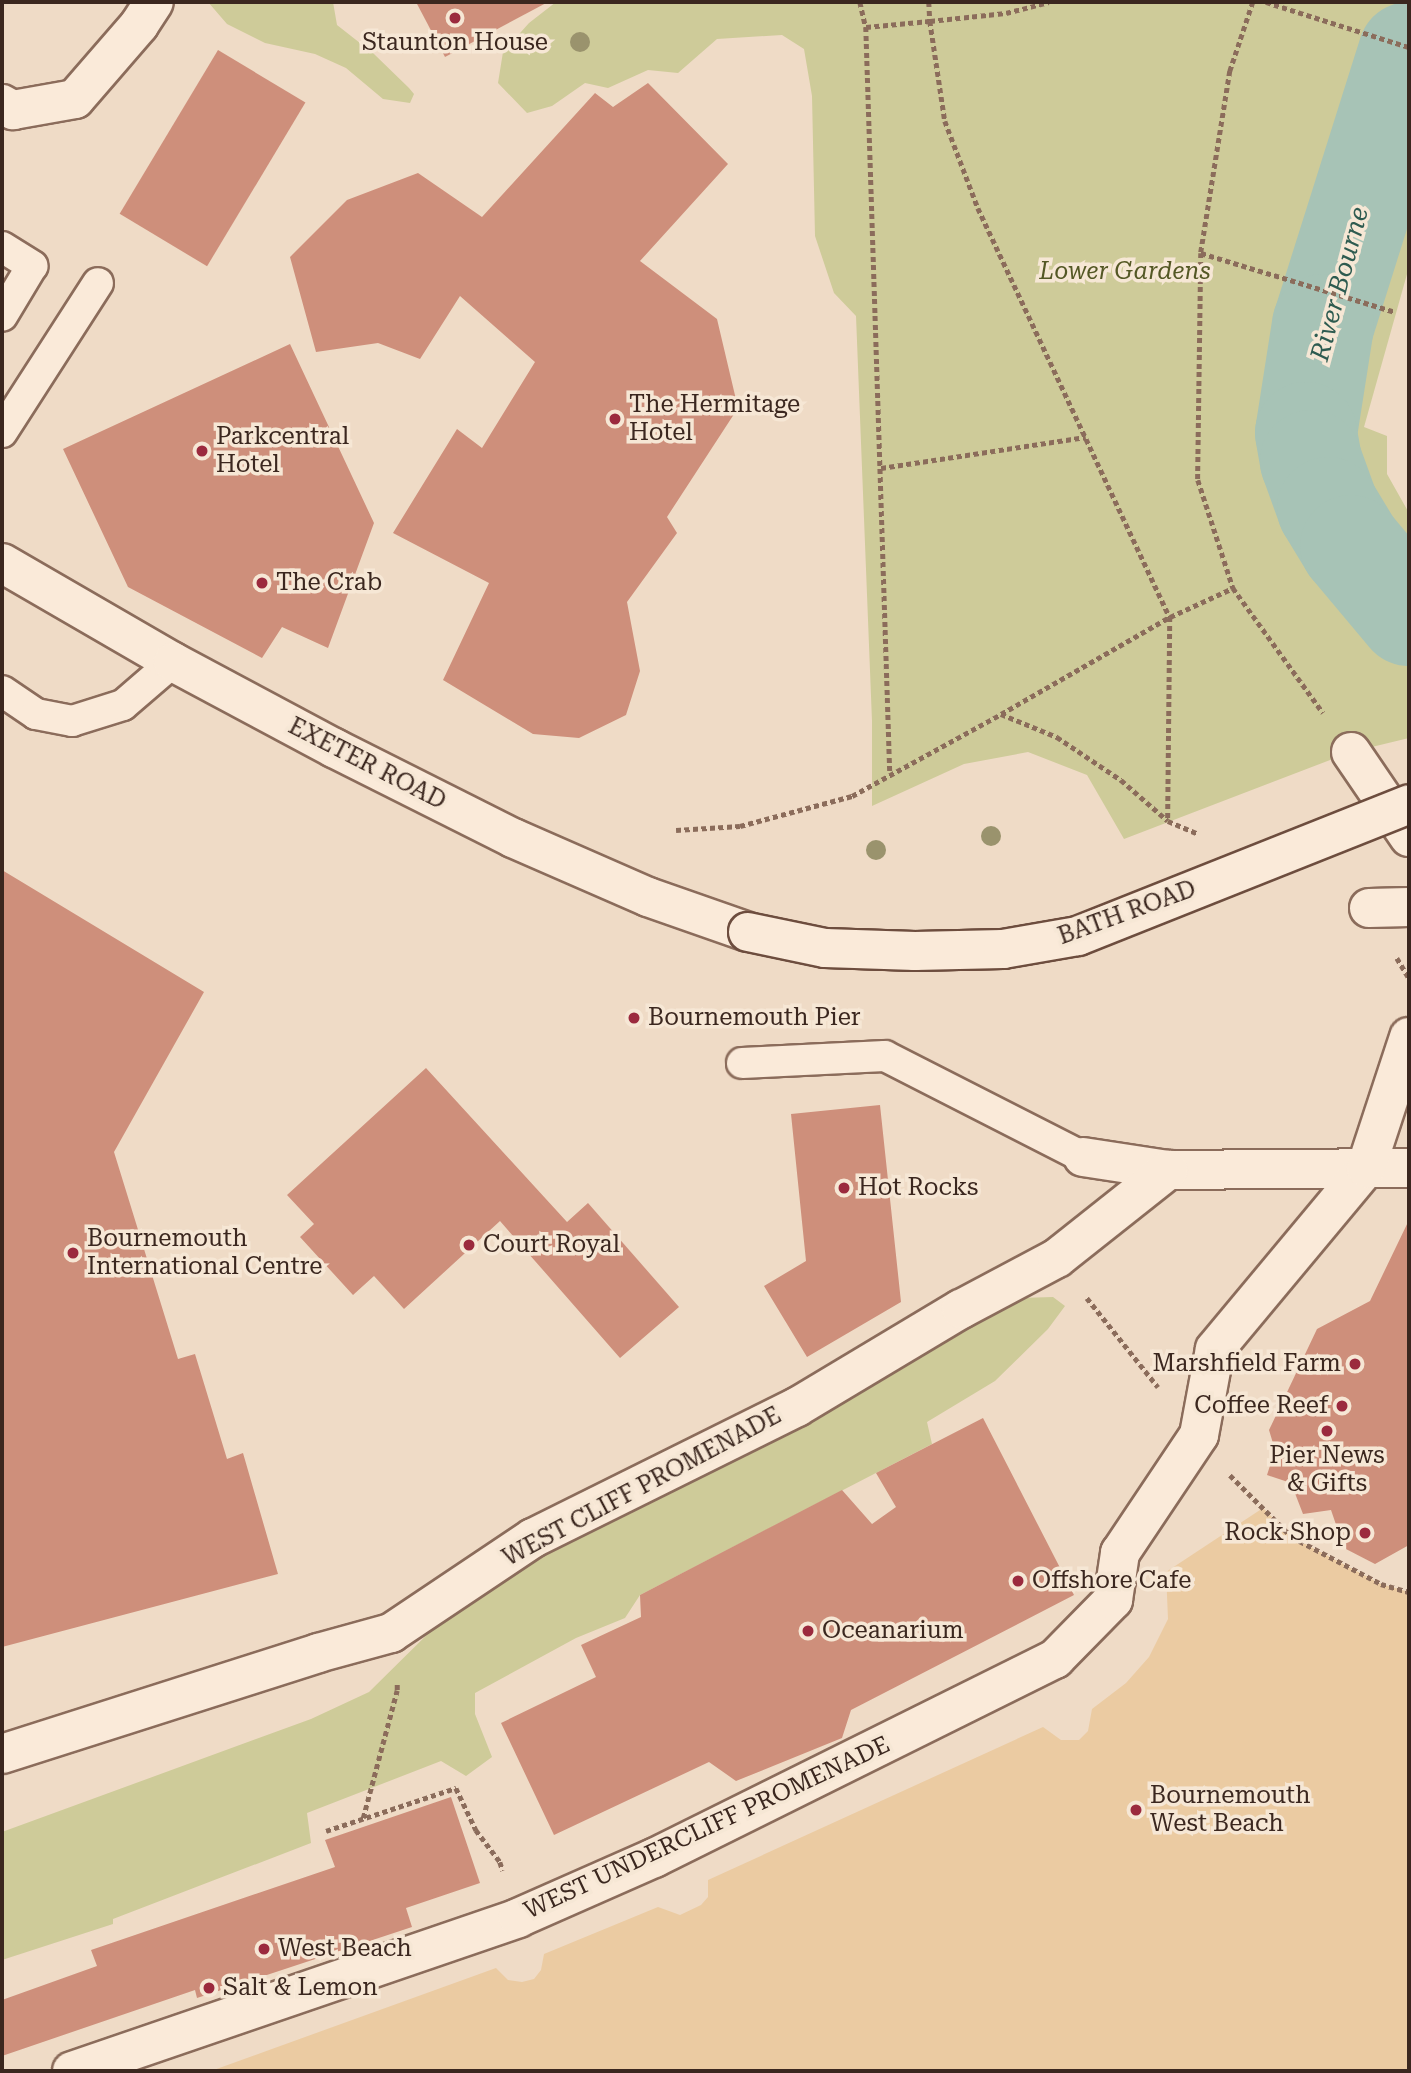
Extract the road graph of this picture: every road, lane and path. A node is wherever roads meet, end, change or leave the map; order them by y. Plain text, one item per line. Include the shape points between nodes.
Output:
1 (154, 2) edge
2 (860, 2) edge
3 (929, 2) edge
4 (1049, 2) edge
5 (1253, 2) edge
6 (1266, 2) edge
7 (930, 21) junction
8 (866, 27) junction
9 (1409, 47) edge
10 (2, 104) edge
11 (2, 247) edge
12 (1201, 253) junction
13 (98, 283) dead end
14 (1395, 312) dead end
15 (2, 316) edge
16 (2, 432) edge
17 (1086, 437) junction
18 (881, 468) junction
19 (2, 563) edge
20 (1233, 588) junction
21 (1170, 617) junction
22 (173, 662) junction
23 (2, 691) edge
24 (1001, 713) junction
25 (1351, 752) joint
26 (890, 775) junction
27 (1409, 804) edge
28 (676, 830) dead end
29 (1409, 837) edge
30 (1409, 907) edge
31 (1369, 908) dead end
32 (748, 932) joint
33 (1409, 1037) edge
34 (743, 1063) dead end
35 (1083, 1157) joint
36 (1366, 1168) junction
37 (1409, 1168) edge
38 (1168, 1170) junction
39 (1057, 1258) junction
40 (1199, 1435) junction
41 (1409, 1592) edge
42 (397, 1690) dead end
43 (2, 1754) edge
44 (363, 1818) junction
45 (326, 1831) dead end
46 (500, 1862) dead end
47 (72, 2071) edge

1 - 10 street via 75,99 13,110
2 - 8 path
3 - 7 path
4 - 7 path via 1006,13
5 - 12 path via 1230,71
6 - 9 path
7 - 8 path
7 - 17 path via 945,121 978,208
8 - 18 path
11 - 15 lane via 32,266
12 - 14 path
12 - 20 path via 1198,480
13 - 16 lane
17 - 18 path
17 - 21 path
18 - 26 path
19 - 22 street, EXETER ROAD
20 - 21 path
20 - 25 path
21 - 24 path
21 - 24 path via 1168,821 1121,780 1057,737
22 - 23 lane via 122,705 72,721 36,714
22 - 32 street, EXETER ROAD via 513,838 648,897
24 - 26 path
25 - 29 street
26 - 28 path via 852,796 740,826
27 - 32 street, BATH ROAD, bridge via 1078,936 1003,949 915,951 825,948
30 - 31 street
33 - 36 street
34 - 35 lane via 885,1056
35 - 38 street
36 - 37 street
36 - 38 street
36 - 40 street via 1215,1349
38 - 39 street, WEST CLIFF PROMENADE
39 - 40 path
39 - 43 street, WEST CLIFF PROMENADE via 797,1407 533,1538 391,1633
40 - 41 path via 1292,1537 1381,1584
40 - 47 street, WEST UNDERCLIFF PROMENADE via 1120,1553 1113,1601 1055,1658 654,1858 518,1918
42 - 44 path
44 - 45 path
44 - 46 path via 456,1788 476,1830

